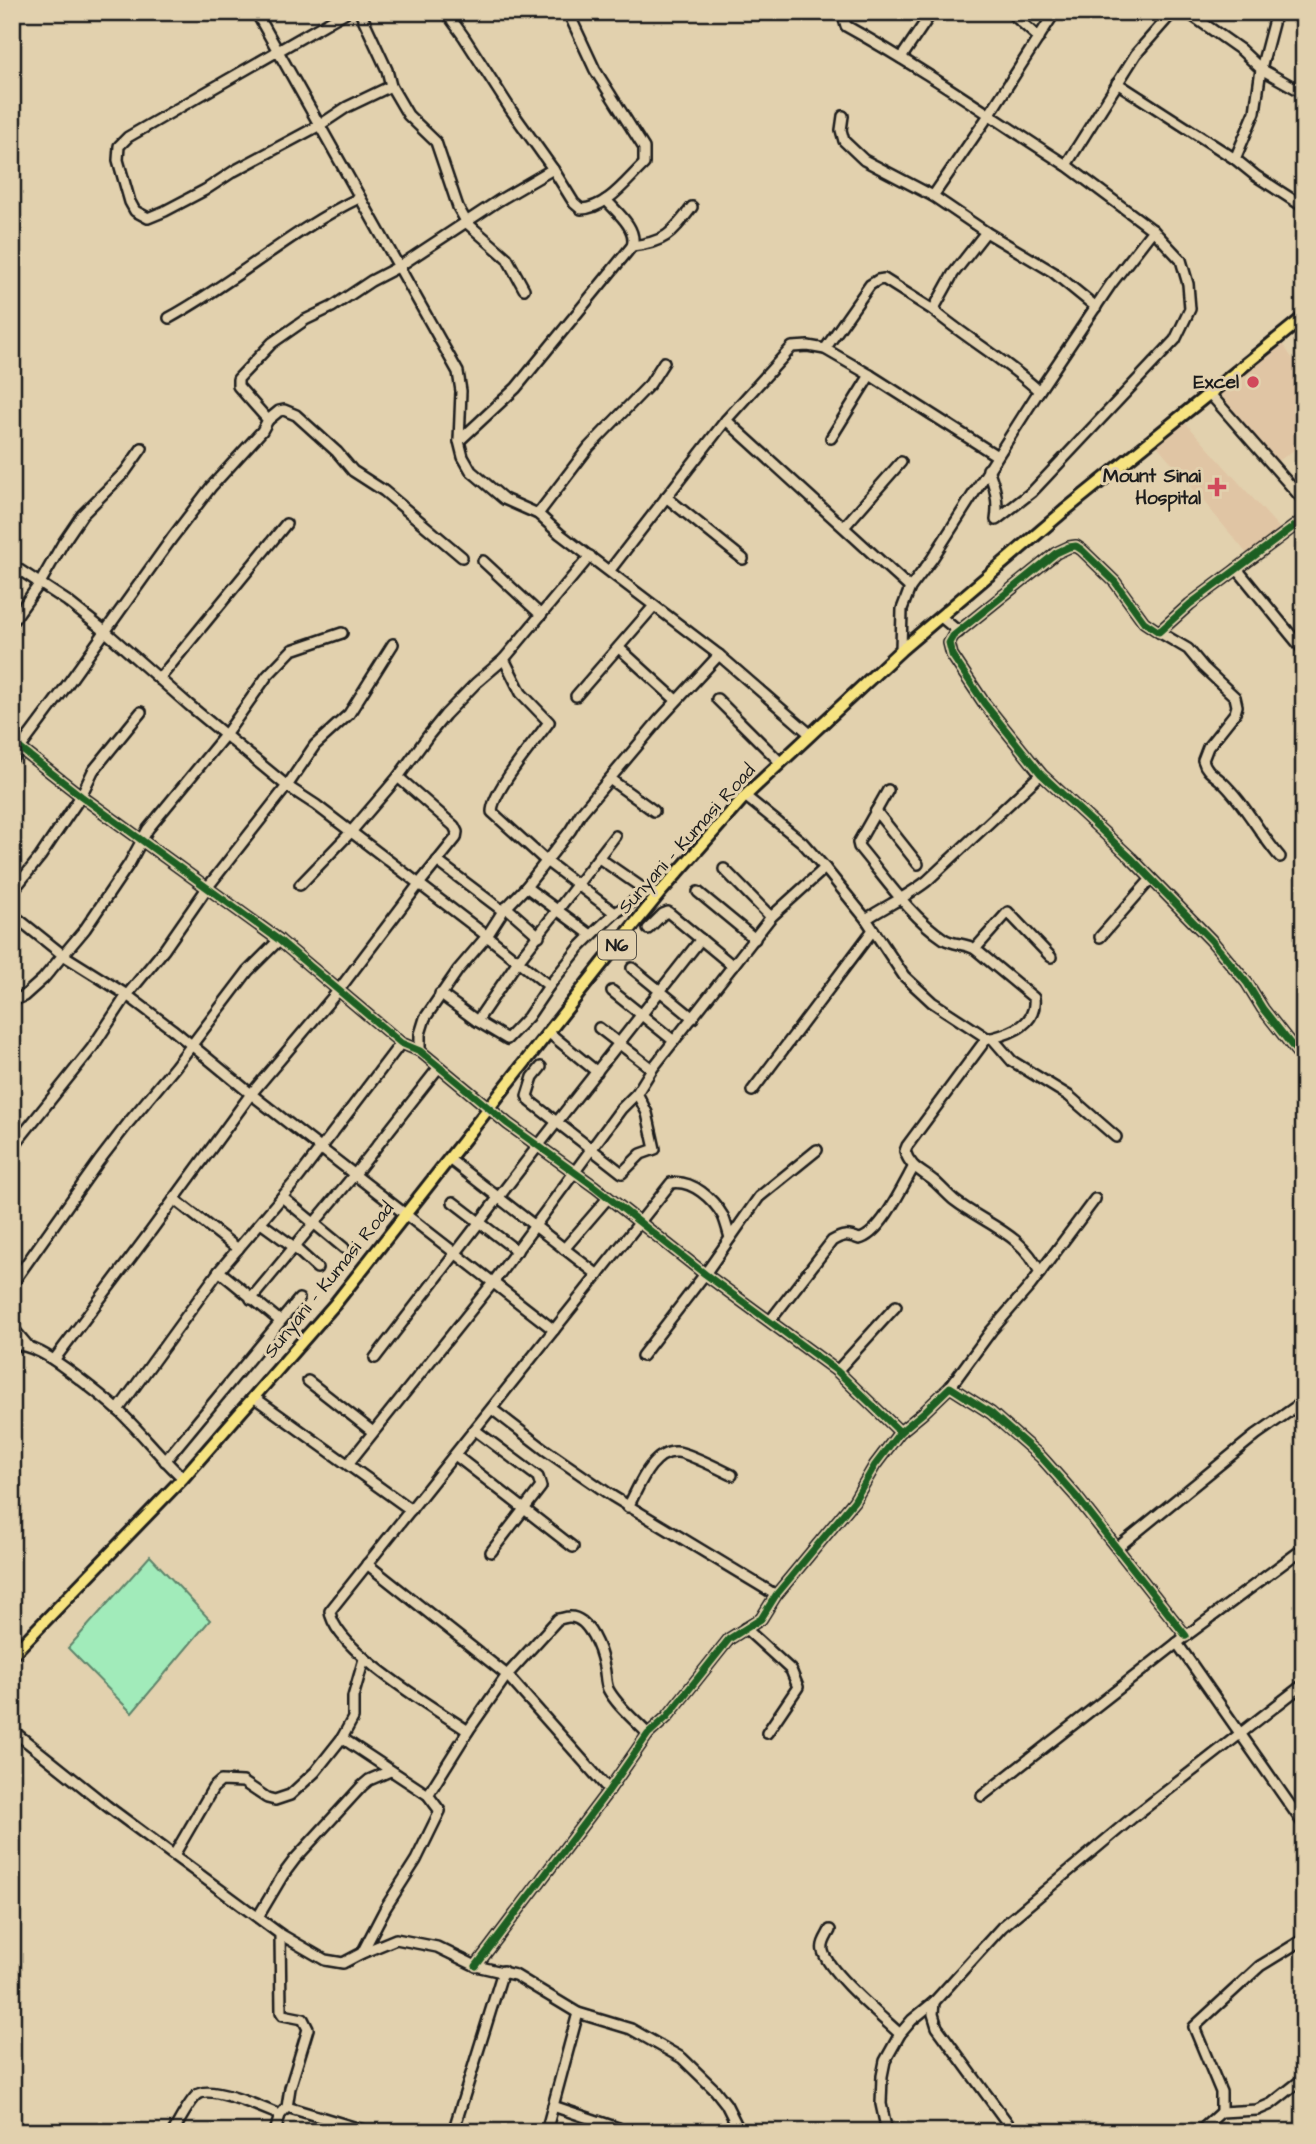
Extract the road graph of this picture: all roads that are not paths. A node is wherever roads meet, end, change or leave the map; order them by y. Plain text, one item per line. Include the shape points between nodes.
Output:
1 (256, 12) edge
2 (346, 12) edge
3 (360, 12) edge
4 (446, 12) edge
5 (568, 12) edge
6 (842, 12) edge
7 (932, 12) edge
8 (1010, 12) edge
9 (1055, 12) edge
10 (1173, 12) edge
11 (1187, 12) edge
12 (1276, 12) edge
13 (1039, 38) junction
14 (278, 52) junction
15 (901, 58) junction
16 (1261, 69) junction
17 (1117, 83) junction
18 (391, 86) junction
19 (1304, 93) edge
20 (989, 115) junction
21 (843, 116) dead end
22 (320, 125) junction
23 (1235, 159) junction
24 (1066, 165) junction
25 (553, 169) junction
26 (933, 196) junction
27 (359, 198) junction
28 (607, 200) junction
29 (692, 207) dead end
30 (1304, 207) edge
31 (467, 223) junction
32 (1153, 230) junction
33 (986, 232) junction
34 (632, 246) junction
35 (398, 267) junction
36 (524, 289) dead end
37 (1097, 307) junction
38 (933, 310) junction
39 (1304, 317) edge
40 (169, 318) dead end
41 (825, 349) junction
42 (664, 362) dead end
43 (870, 375) junction
44 (1039, 391) junction
45 (1210, 394) junction
46 (268, 420) junction
47 (726, 420) junction
48 (831, 438) dead end
49 (459, 441) junction
50 (142, 448) dead end
51 (997, 456) junction
52 (901, 462) dead end
53 (988, 469) junction
54 (666, 497) junction
55 (1304, 501) edge
56 (538, 514) junction
57 (1304, 519) edge
58 (285, 524) dead end
59 (844, 527) junction
60 (590, 556) junction
61 (462, 558) dead end
62 (743, 559) dead end
63 (483, 561) dead end
64 (12, 565) edge
65 (1237, 569) junction
66 (610, 570) junction
67 (40, 583) junction
68 (910, 588) junction
69 (654, 606) junction
70 (541, 615) junction
71 (941, 617) junction
72 (12, 622) edge
73 (106, 632) junction
74 (959, 632) junction
75 (1159, 632) junction
76 (342, 633) dead end
77 (393, 644) dead end
78 (619, 648) junction
79 (901, 650) junction
80 (1304, 650) edge
81 (719, 655) junction
82 (504, 659) junction
83 (159, 679) junction
84 (576, 696) dead end
85 (717, 699) dead end
86 (676, 700) junction
87 (141, 712) dead end
88 (226, 734) junction
89 (810, 734) junction
90 (12, 741) edge
91 (21, 748) junction
92 (12, 759) edge
93 (780, 762) junction
94 (1041, 774) junction
95 (398, 777) junction
96 (611, 780) junction
97 (287, 786) junction
98 (888, 790) dead end
99 (81, 796) junction
100 (746, 796) junction
101 (654, 811) dead end
102 (876, 811) junction
103 (350, 833) junction
104 (615, 836) dead end
105 (142, 840) junction
106 (1280, 857) dead end
107 (599, 858) junction
108 (437, 861) junction
109 (546, 861) junction
110 (918, 864) dead end
111 (824, 868) junction
112 (724, 869) dead end
113 (1151, 879) junction
114 (419, 884) junction
115 (578, 884) junction
116 (300, 885) dead end
117 (526, 887) junction
118 (207, 888) junction
119 (12, 892) edge
120 (698, 892) dead end
121 (653, 893) junction
122 (901, 899) junction
123 (504, 909) junction
124 (558, 910) junction
125 (12, 914) edge
126 (615, 914) junction
127 (771, 917) junction
128 (866, 919) junction
129 (648, 929) dead end
130 (873, 930) junction
131 (487, 936) junction
132 (538, 936) junction
133 (591, 936) junction
134 (1100, 937) dead end
135 (701, 939) junction
136 (755, 939) junction
137 (279, 940) junction
138 (975, 949) junction
139 (62, 955) junction
140 (1051, 957) dead end
141 (518, 961) junction
142 (733, 967) junction
143 (632, 968) dead end
144 (549, 986) junction
145 (661, 990) junction
146 (338, 991) junction
147 (612, 991) dead end
148 (440, 994) junction
149 (127, 995) junction
150 (12, 1000) edge
151 (641, 1015) junction
152 (693, 1018) junction
153 (477, 1021) junction
154 (599, 1028) dead end
155 (548, 1032) junction
156 (989, 1038) junction
157 (674, 1041) junction
158 (401, 1043) junction
159 (619, 1044) junction
160 (191, 1046) junction
161 (420, 1051) junction
162 (1304, 1061) edge
163 (541, 1066) dead end
164 (439, 1067) junction
165 (652, 1069) junction
166 (597, 1072) junction
167 (752, 1091) dead end
168 (637, 1093) junction
169 (251, 1094) junction
170 (489, 1109) junction
171 (557, 1122) junction
172 (1116, 1138) dead end
173 (538, 1146) junction
174 (12, 1148) edge
175 (321, 1148) junction
176 (591, 1149) junction
177 (817, 1150) dead end
178 (449, 1159) junction
179 (913, 1168) junction
180 (574, 1171) junction
181 (355, 1174) junction
182 (282, 1197) junction
183 (500, 1198) junction
184 (608, 1198) junction
185 (174, 1199) junction
186 (1095, 1199) dead end
187 (453, 1202) dead end
188 (406, 1214) junction
189 (261, 1223) junction
190 (314, 1223) junction
191 (480, 1223) junction
192 (640, 1224) junction
193 (535, 1226) junction
194 (730, 1238) junction
195 (294, 1247) junction
196 (344, 1248) dead end
197 (564, 1249) junction
198 (238, 1250) junction
199 (517, 1251) junction
200 (455, 1254) junction
201 (317, 1268) dead end
202 (219, 1271) junction
203 (1040, 1273) junction
204 (705, 1274) junction
205 (598, 1275) junction
206 (12, 1284) edge
207 (492, 1284) junction
208 (251, 1299) junction
209 (299, 1299) dead end
210 (896, 1306) dead end
211 (280, 1321) junction
212 (770, 1321) junction
213 (12, 1327) edge
214 (554, 1330) junction
215 (12, 1345) edge
216 (28, 1346) junction
217 (642, 1356) dead end
218 (376, 1358) dead end
219 (54, 1360) junction
220 (837, 1371) junction
221 (308, 1381) dead end
222 (950, 1387) junction
223 (254, 1398) junction
224 (1304, 1401) edge
225 (492, 1409) junction
226 (118, 1410) junction
227 (475, 1430) junction
228 (373, 1432) junction
229 (900, 1432) junction
230 (455, 1455) junction
231 (165, 1461) junction
232 (348, 1464) junction
233 (733, 1475) dead end
234 (183, 1478) junction
235 (628, 1507) junction
236 (523, 1508) junction
237 (411, 1510) junction
238 (573, 1547) dead end
239 (1118, 1548) junction
240 (1304, 1548) edge
241 (491, 1552) dead end
242 (368, 1564) junction
243 (776, 1595) junction
244 (745, 1628) junction
245 (1186, 1636) junction
246 (1177, 1643) junction
247 (12, 1655) edge
248 (363, 1659) junction
249 (507, 1675) junction
250 (1304, 1684) edge
251 (12, 1730) edge
252 (468, 1731) junction
253 (766, 1733) dead end
254 (648, 1734) junction
255 (1240, 1735) junction
256 (342, 1738) junction
257 (390, 1771) junction
258 (609, 1790) junction
259 (428, 1795) junction
260 (982, 1796) dead end
261 (1304, 1825) edge
262 (174, 1855) junction
263 (258, 1917) junction
264 (830, 1930) dead end
265 (280, 1934) junction
266 (1304, 1939) edge
267 (362, 1953) junction
268 (476, 1966) junction
269 (503, 1971) junction
270 (934, 2002) junction
271 (578, 2013) junction
272 (900, 2034) junction
273 (1304, 2078) edge
274 (553, 2106) junction
275 (287, 2107) junction
276 (1221, 2112) junction
277 (280, 2115) junction
278 (173, 2132) edge
279 (275, 2132) edge
280 (370, 2132) edge
281 (453, 2132) edge
282 (546, 2132) edge
283 (624, 2132) edge
284 (740, 2132) edge
285 (887, 2132) edge
286 (1014, 2132) edge
287 (1199, 2132) edge

1 - 14 street
2 - 14 street
3 - 18 street
4 - 25 street
5 - 28 street via 594,70 644,148 644,164
6 - 15 street via 846,26
7 - 15 street
8 - 13 street
9 - 13 street
10 - 17 street
11 - 16 street
12 - 16 street
13 - 20 street
14 - 22 street
14 - 22 street via 128,137 120,146 118,160 135,211 148,218 165,211
15 - 20 street
16 - 19 street
16 - 23 street via 1255,111
17 - 23 street
17 - 24 street
18 - 22 street
18 - 31 street via 408,115 436,142
20 - 24 street
20 - 26 street
21 - 26 street via 841,131 853,152
22 - 27 street
23 - 30 street
24 - 32 street
25 - 28 street via 580,209
25 - 31 street
26 - 33 street
27 - 35 street
27 - 40 street via 328,213
28 - 34 street via 633,232
29 - 34 street via 662,240
31 - 35 street
31 - 36 street via 507,258
32 - 37 street
32 - 53 street via 1181,260 1188,284 1190,309 1175,340 1032,492 996,520 996,492
33 - 37 street via 1053,272
33 - 38 street via 953,274
34 - 49 street via 516,388
35 - 46 street via 272,343 238,379 243,394
35 - 49 street via 458,373
37 - 44 street
38 - 41 street via 884,279 878,280
38 - 44 street
39 - 45 main road, Sunyani - Kumasi Road / N6
41 - 43 street
41 - 47 street via 792,347
42 - 56 street
43 - 48 street
43 - 51 street
44 - 51 street
45 - 55 street
45 - 71 main road, Sunyani - Kumasi Road / N6
46 - 61 street via 284,410 296,415 353,471 384,491
46 - 73 street via 211,487
47 - 54 street
47 - 59 street
49 - 56 street via 471,471 504,499
50 - 67 street via 82,515
51 - 53 street
52 - 59 street
53 - 68 street
54 - 62 street
54 - 66 street
56 - 60 street
57 - 65 street
58 - 83 street
59 - 68 street
60 - 66 street
60 - 70 street
63 - 70 street
64 - 67 street
65 - 75 street
65 - 80 street
66 - 69 street
67 - 72 street
67 - 73 street
68 - 79 street via 902,609
69 - 78 street
69 - 81 street
70 - 82 street
71 - 74 street
71 - 79 main road, Sunyani - Kumasi Road / N6
73 - 83 street
73 - 91 street
74 - 75 street via 1056,553 1076,546 1115,582 1144,622
74 - 94 street via 949,643 952,655 984,704
75 - 106 street via 1188,649 1235,696 1235,713 1203,760
76 - 88 street via 292,650 267,676
77 - 97 street via 349,714 315,745
78 - 84 street
78 - 86 street
79 - 89 main road, Sunyani - Kumasi Road / N6
81 - 86 street
81 - 89 street
82 - 95 street via 446,715
82 - 109 street via 522,693 549,722 501,788 492,810
83 - 88 street
85 - 93 street
86 - 96 street
87 - 99 street via 93,771
88 - 97 street
88 - 105 street
89 - 93 main road, Sunyani - Kumasi Road / N6
90 - 91 street
91 - 92 street
91 - 99 street
93 - 100 main road, Sunyani - Kumasi Road / N6
94 - 113 street
94 - 122 street via 957,855
95 - 103 street
95 - 108 street via 457,832
96 - 101 street
96 - 109 street
97 - 103 street
97 - 118 street
98 - 102 street
99 - 105 street
99 - 119 street
100 - 111 street via 802,842
100 - 121 main road, Sunyani - Kumasi Road / N6
102 - 110 street
102 - 122 street via 859,847
103 - 114 street
103 - 116 street
104 - 107 street
105 - 118 street
105 - 139 street via 104,903
107 - 115 street
107 - 121 street
108 - 114 street
108 - 123 street
109 - 115 street
109 - 117 street
111 - 127 street
111 - 128 street
112 - 127 street
113 - 134 street
113 - 162 street via 1211,940
114 - 131 street
114 - 146 street
115 - 124 street
115 - 126 street
117 - 123 street
117 - 124 street
118 - 137 street
118 - 149 street
120 - 136 street
121 - 126 street
121 - 155 main road, Sunyani - Kumasi Road / N6
122 - 128 street
122 - 138 street via 943,938
123 - 131 street
123 - 132 street
124 - 132 street
124 - 133 street
125 - 139 street
126 - 133 street
127 - 136 street
128 - 130 street
129 - 135 street via 668,912
130 - 156 street via 912,984
130 - 167 street
131 - 141 street
131 - 148 street
132 - 141 street
133 - 144 street
135 - 142 street
135 - 145 street
136 - 142 street
137 - 146 street
137 - 160 street via 248,971
138 - 140 street via 1008,912
138 - 156 street via 1035,1003 1023,1026
139 - 149 street
139 - 150 street via 32,989
141 - 144 street
141 - 153 street
142 - 152 street
143 - 145 street
144 - 153 street via 510,1038
145 - 151 street
145 - 152 street
146 - 158 street
146 - 169 street
147 - 151 street
148 - 153 street
148 - 161 street via 425,1018
149 - 160 street
149 - 174 street via 92,1048
151 - 157 street
151 - 159 street
152 - 157 street
154 - 159 street
155 - 166 street
155 - 170 main road, Sunyani - Kumasi Road / N6
156 - 172 street via 1012,1060 1069,1096
156 - 179 street via 907,1146 905,1152
157 - 165 street
158 - 161 street
158 - 175 street
159 - 165 street
159 - 166 street
160 - 169 street
160 - 206 street via 99,1161
161 - 164 street
163 - 171 street via 527,1096
164 - 170 street
164 - 181 street
165 - 168 street
166 - 171 street
168 - 176 street
168 - 176 street via 647,1113 654,1150 641,1154 622,1173
169 - 175 street
169 - 185 street
170 - 173 street
170 - 178 main road, Sunyani - Kumasi Road / N6
171 - 173 street
171 - 176 street
173 - 180 street
173 - 183 street
175 - 181 street
175 - 182 street
176 - 180 street
177 - 194 street via 759,1198
178 - 183 street
178 - 188 main road, Sunyani - Kumasi Road / N6
179 - 203 street via 1025,1249
179 - 212 street via 871,1234 832,1241
180 - 184 street
180 - 193 street
181 - 188 street
181 - 190 street
182 - 189 street
182 - 190 street
183 - 191 street
183 - 193 street
184 - 192 street
184 - 197 street
185 - 198 street
185 - 219 street
186 - 203 street
187 - 191 street
188 - 200 street
188 - 223 main road, Sunyani - Kumasi Road / N6
189 - 195 street
189 - 198 street
190 - 195 street
190 - 196 street
191 - 199 street
191 - 200 street
192 - 194 street via 676,1182 705,1195 722,1215
192 - 204 street
192 - 205 street
193 - 197 street
193 - 199 street
194 - 204 street
195 - 201 street
195 - 208 street
197 - 205 street
198 - 202 street
199 - 207 street
200 - 207 street
200 - 218 street
202 - 208 street
202 - 226 street
203 - 222 street
204 - 212 street
204 - 217 street
205 - 214 street
207 - 214 street
207 - 228 street
208 - 211 street
209 - 211 street
210 - 220 street
211 - 231 street
212 - 220 street
213 - 216 street
214 - 225 street
215 - 216 street
216 - 219 street
219 - 226 street
220 - 229 street
221 - 228 street
222 - 229 street
222 - 239 street via 991,1413 1041,1457
223 - 232 street
223 - 234 main road, Sunyani - Kumasi Road / N6
224 - 239 street
225 - 227 street
225 - 235 street
226 - 231 street
227 - 230 street
227 - 236 street via 538,1477 541,1487
228 - 232 street
229 - 243 street via 854,1501
230 - 236 street
230 - 237 street
231 - 234 street
232 - 237 street
233 - 235 street via 677,1452 663,1455
234 - 247 main road, Sunyani - Kumasi Road / N6
235 - 243 street
236 - 238 street
236 - 241 street
237 - 242 street
239 - 245 street
240 - 245 street
242 - 248 street via 330,1611 334,1625
242 - 249 street
243 - 244 street via 761,1619
244 - 253 street via 791,1670 798,1687
244 - 254 street via 729,1639
245 - 246 street
246 - 255 street
246 - 260 street
248 - 252 street
248 - 256 street via 353,1697 353,1718
249 - 252 street
249 - 254 street via 558,1619 578,1619 593,1636 613,1696
249 - 258 street
250 - 255 street
251 - 262 street
252 - 259 street
254 - 258 street
255 - 261 street
255 - 270 street via 1002,1927
256 - 257 street
256 - 262 street via 315,1772 282,1799 267,1798 243,1782 221,1781
257 - 259 street
257 - 263 street via 362,1786 295,1859
258 - 268 street
259 - 267 street via 440,1814
262 - 263 street
263 - 265 street
264 - 272 street via 823,1951 833,1967
265 - 267 street via 336,1964
265 - 275 street via 281,2012 303,2019 308,2029
266 - 276 street via 1260,1966 1194,2027 1221,2092
267 - 268 street via 396,1939 437,1947
268 - 269 street
269 - 271 street
269 - 281 street
270 - 272 street
270 - 286 street via 937,2027
271 - 274 street
271 - 284 street via 631,2029 682,2058 721,2097
272 - 285 street via 882,2076
273 - 276 street via 1265,2107
274 - 282 street
274 - 283 street
275 - 277 street
275 - 280 street
276 - 287 street
277 - 278 street via 208,2091 196,2095
277 - 279 street

